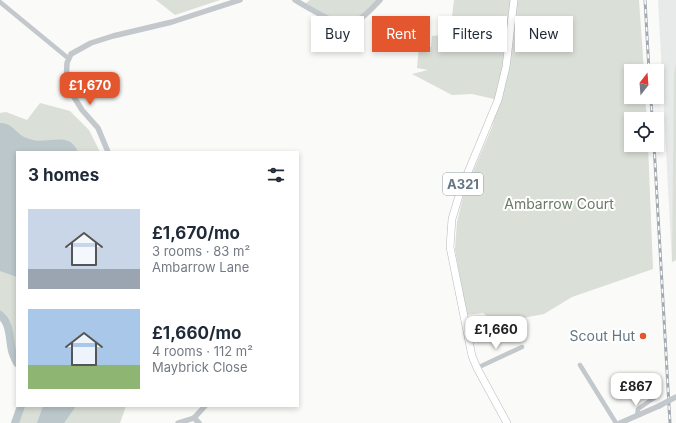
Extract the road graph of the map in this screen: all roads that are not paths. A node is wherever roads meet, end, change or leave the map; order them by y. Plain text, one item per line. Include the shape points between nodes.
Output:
1 (240, 0) edge
2 (295, 0) edge
3 (380, 0) edge
4 (514, 0) edge
5 (0, 2) edge
6 (68, 58) junction
7 (108, 151) edge
8 (522, 347) dead end
9 (580, 364) dead end
10 (477, 368) junction
11 (676, 397) edge
12 (654, 398) dead end
13 (204, 407) edge
14 (637, 416) junction
15 (196, 421) edge
16 (178, 423) edge
17 (507, 423) edge
18 (616, 423) edge
19 (620, 423) edge

1 - 6 street via 172,22 112,36 80,48
2 - 3 street via 337,23 348,25 363,18
4 - 10 main road, A321 via 506,67 496,107 461,189 452,219 450,247 453,267 472,356
5 - 6 street
6 - 7 street via 66,84 82,110 98,128
8 - 10 street
9 - 18 street
10 - 17 main road, A321
11 - 14 street, bridge
12 - 14 street via 638,409
13 - 15 street
14 - 19 street
15 - 16 street

